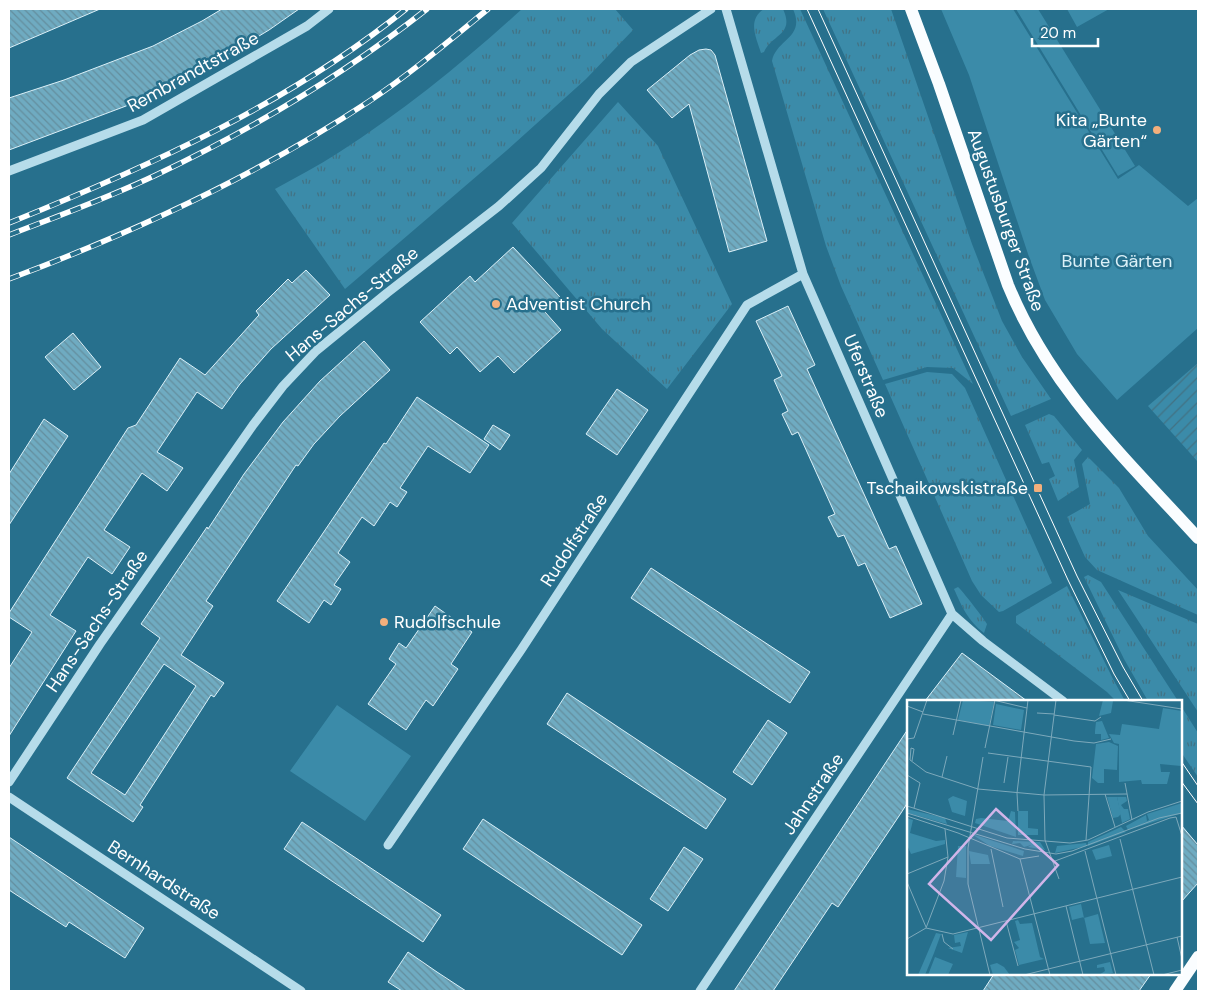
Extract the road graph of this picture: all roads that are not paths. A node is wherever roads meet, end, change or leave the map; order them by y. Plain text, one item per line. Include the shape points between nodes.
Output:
1 (329, 9) edge
2 (711, 9) edge
3 (726, 9) edge
4 (911, 9) edge
5 (9, 170) edge
6 (803, 274) junction
7 (1198, 538) edge
8 (952, 614) junction
9 (1062, 700) edge
10 (9, 782) edge
11 (9, 797) edge
12 (388, 845) dead end
13 (1198, 957) edge
14 (290, 988) edge
15 (301, 991) edge
16 (700, 991) edge
17 (1176, 991) edge

1 - 5 street, Rembrandtstraße via 307,26 143,120
2 - 10 street, Hans-Sachs-Straße via 631,62 599,94 541,168 499,206 316,351 283,386 100,644
3 - 6 street, Uferstraße
4 - 7 main road, Augustusburger Straße via 1008,285 1034,340 1089,418
6 - 8 street, Uferstraße
6 - 12 street, Rudolfstraße via 747,304 521,650
8 - 9 street, Uferstraße
8 - 16 street, Jahnstraße
11 - 14 street, Bernhardstraße
13 - 17 main road
14 - 15 street, Bernhardstraße

